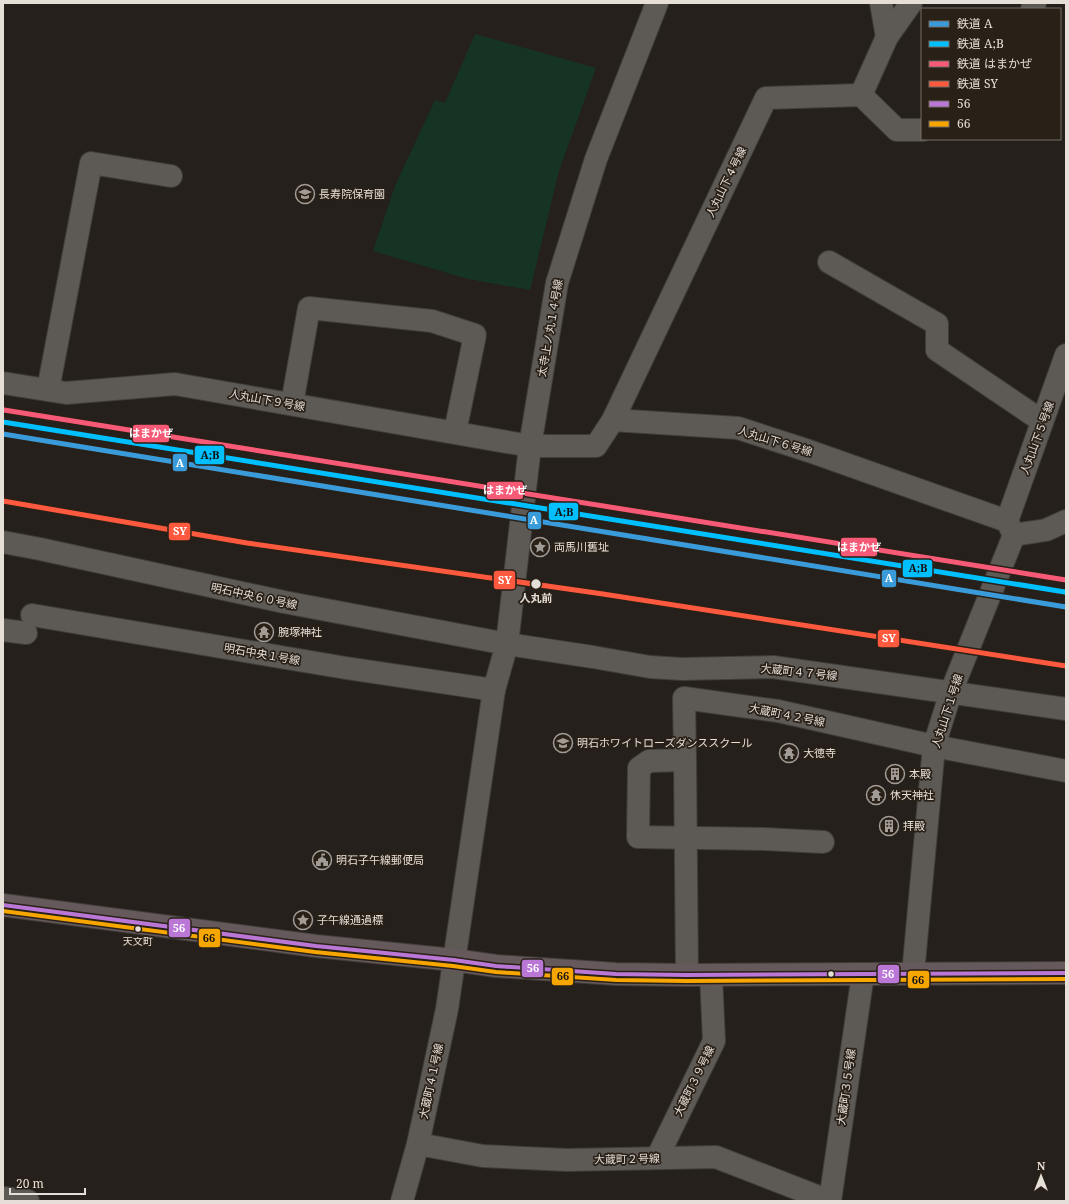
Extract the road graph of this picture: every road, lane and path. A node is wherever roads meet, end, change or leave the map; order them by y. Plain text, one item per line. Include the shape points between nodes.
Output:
1 (657, 3) edge
2 (881, 3) edge
3 (911, 3) edge
4 (888, 37) junction
5 (861, 95) junction
6 (921, 130) edge
7 (171, 176) dead end
8 (829, 262) dead end
9 (1066, 355) edge
10 (3, 383) edge
11 (48, 390) junction
12 (292, 404) junction
13 (613, 420) junction
14 (1042, 421) junction
15 (455, 432) junction
16 (530, 446) junction
17 (1066, 521) edge
18 (1011, 528) junction
19 (3, 542) edge
20 (3, 630) edge
21 (507, 644) junction
22 (494, 690) junction
23 (951, 692) junction
24 (1066, 709) edge
25 (934, 746) junction
26 (685, 760) junction
27 (1066, 771) edge
28 (686, 838) junction
29 (823, 842) dead end
30 (3, 905) edge
31 (454, 960) junction
32 (1066, 973) edge
33 (862, 974) junction
34 (913, 974) junction
35 (711, 975) junction
36 (687, 976) junction
37 (418, 1144) junction
38 (657, 1158) junction
39 (3, 1198) edge
40 (28, 1201) edge
41 (402, 1201) edge
42 (830, 1201) edge

1 - 16 street, 太寺上ノ丸１４号線 via 596,160 557,283
2 - 4 street
3 - 4 street
4 - 5 street
5 - 6 street via 897,130
5 - 13 street, 人丸山下４号線 via 766,98
7 - 11 street via 91,163
8 - 14 street via 937,324 937,350
9 - 14 street, 人丸山下５号線
10 - 11 street, 人丸山下９号線
11 - 12 street, 人丸山下９号線 via 66,393 175,384
12 - 15 street, 人丸山下９号線
12 - 15 street via 309,308 432,321 475,335
13 - 16 street via 596,446
13 - 18 street, 人丸山下６号線 via 738,428 809,451
14 - 18 street, 人丸山下５号線
15 - 16 street, 人丸山下９号線
16 - 21 street, 太寺上ノ丸１４号線
17 - 18 street via 1046,530
18 - 23 street, 人丸山下１号線
19 - 21 street, 明石中央６０号線 via 284,602
20 - 22 street, 明石中央１号線 via 29,624
21 - 22 street, 太寺上ノ丸１４号線
21 - 23 street, 大蔵町４７号線 via 650,667 682,669 773,666
22 - 31 street, 大蔵町４１号線
23 - 24 street, 大蔵町４７号線
23 - 25 street, 人丸山下１号線
25 - 26 street, 大蔵町４２号線 via 778,711 684,698
25 - 27 street, 大蔵町４２号線
25 - 34 street, 人丸山下１号線
26 - 28 street
26 - 28 street via 649,761 639,768 638,837
28 - 29 street
28 - 36 street
30 - 31 highway via 316,946
31 - 36 highway via 496,966
31 - 37 street, 大蔵町４１号線 via 447,1009
32 - 34 highway
33 - 34 highway
33 - 35 highway
33 - 42 street, 大蔵町３５号線
35 - 36 highway
35 - 38 street, 大蔵町３９号線 via 714,1041
37 - 38 street, 大蔵町２号線 via 483,1156 567,1160
37 - 41 street, 大蔵町４１号線
38 - 42 street, 大蔵町２号線 via 716,1157
39 - 40 street

